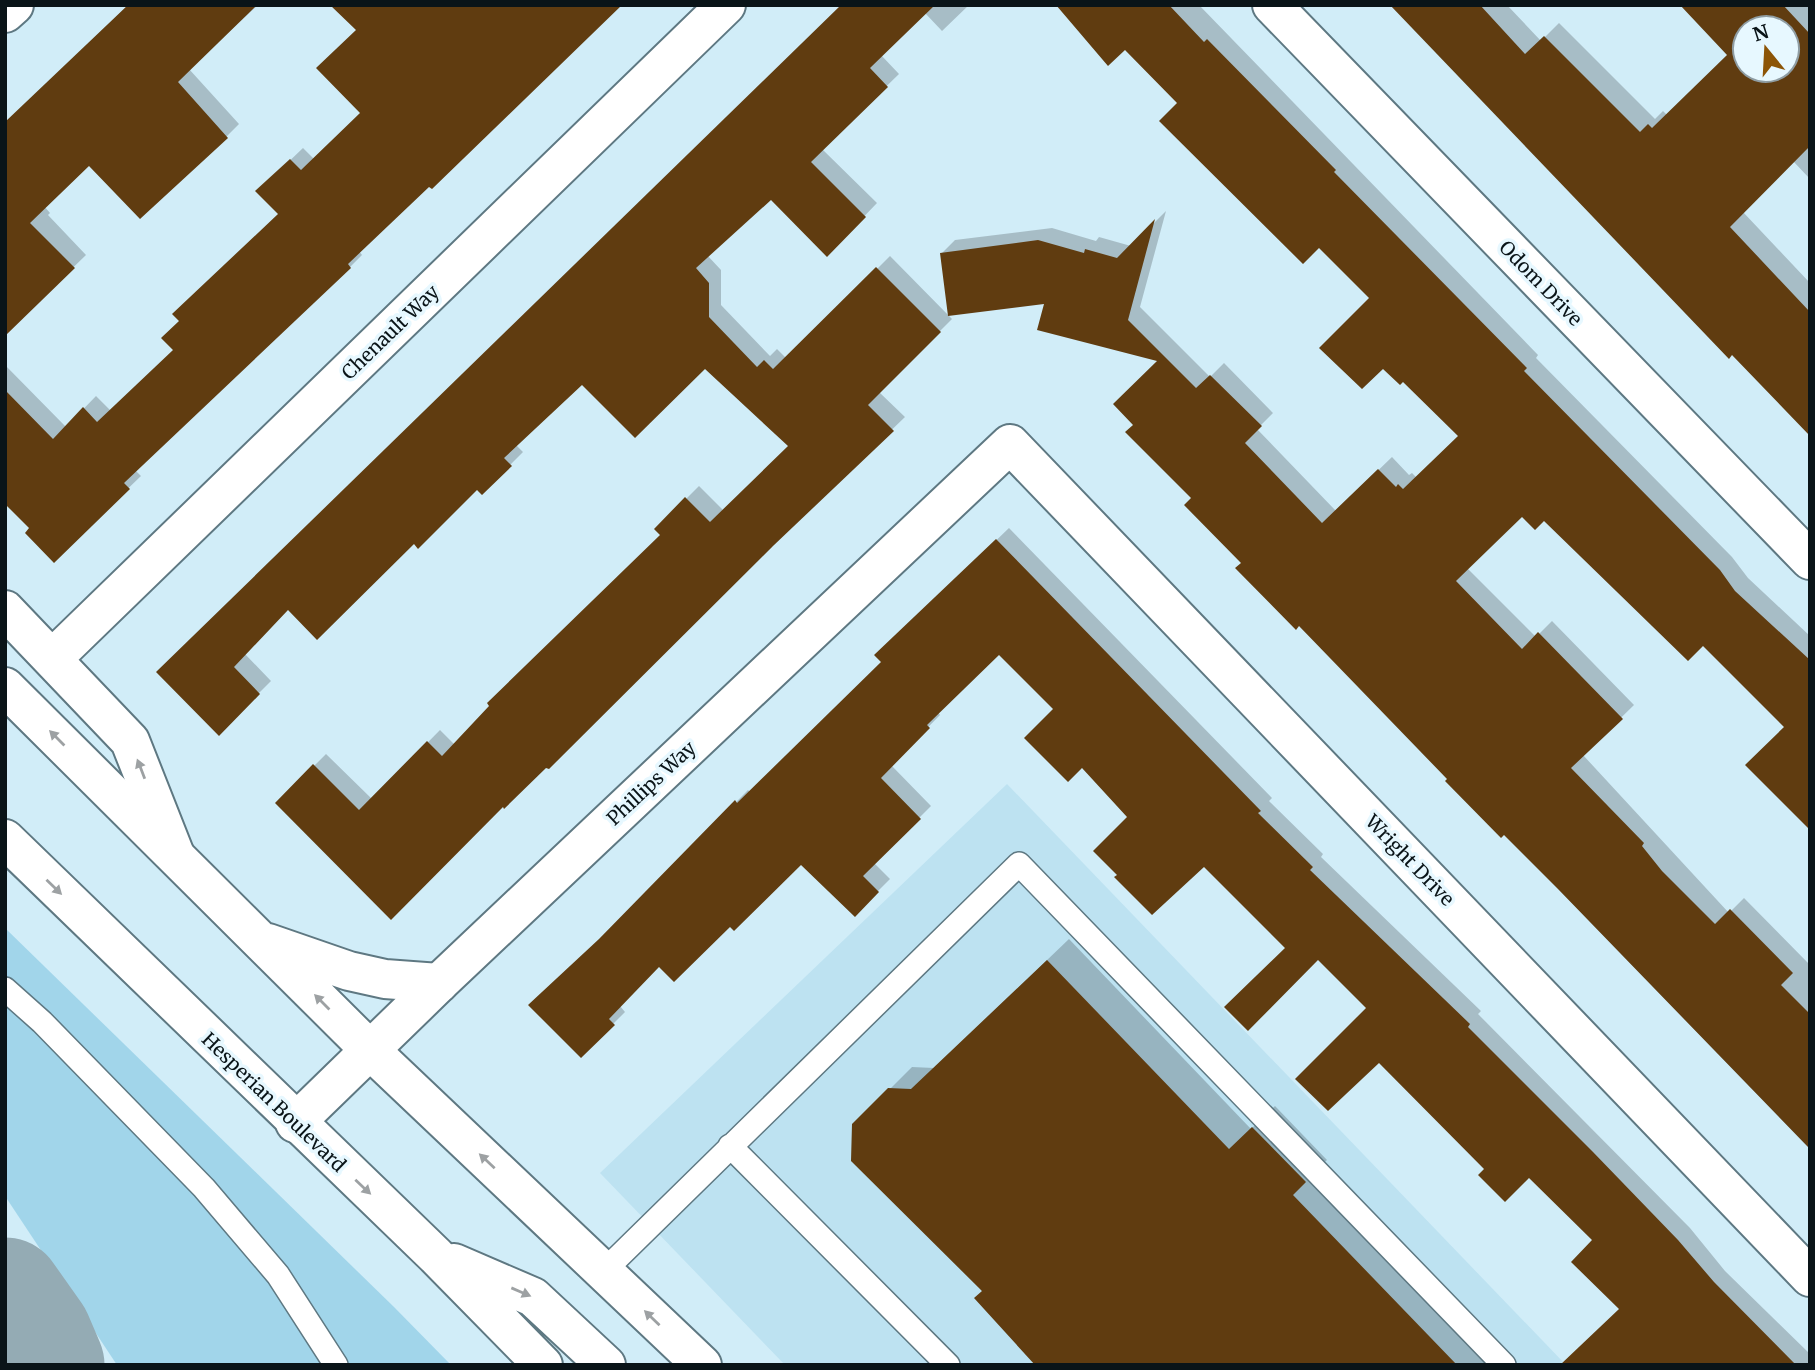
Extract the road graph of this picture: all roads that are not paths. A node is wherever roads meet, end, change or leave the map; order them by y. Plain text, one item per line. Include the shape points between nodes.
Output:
1 (14, 5) edge
2 (726, 5) edge
3 (1272, 5) edge
4 (5, 13) edge
5 (1010, 444) joint
6 (1810, 560) edge
7 (5, 610) edge
8 (52, 659) junction
9 (5, 687) edge
10 (5, 839) edge
11 (175, 855) junction
12 (260, 940) junction
13 (439, 982) junction
14 (5, 989) edge
15 (370, 1050) junction
16 (295, 1123) junction
17 (730, 1146) junction
18 (436, 1256) junction
19 (604, 1271) junction
20 (1810, 1277) edge
21 (336, 1365) edge
22 (543, 1365) edge
23 (606, 1365) edge
24 (702, 1365) edge
25 (948, 1365) edge
26 (1504, 1365) edge

1 - 4 street
2 - 8 street, Chenault Way
3 - 6 street, Odom Drive
5 - 13 street, Phillips Way
5 - 20 street, Wright Drive
7 - 8 street
11 -> 8 street via 130,741
11 -> 9 street
10 -> 16 street, Hesperian Boulevard
11 - 12 street
12 - 13 street via 349,971 385,979
15 -> 12 street
13 - 15 street, Phillips Way
14 - 21 lane via 204,1188 278,1275
15 - 16 street, Phillips Way
19 -> 15 street
16 -> 18 street, Hesperian Boulevard
17 - 19 lane
17 - 25 lane
17 - 26 lane via 1019,864
18 - 22 street, Hesperian Boulevard
18 -> 23 street via 533,1297
24 -> 19 street

